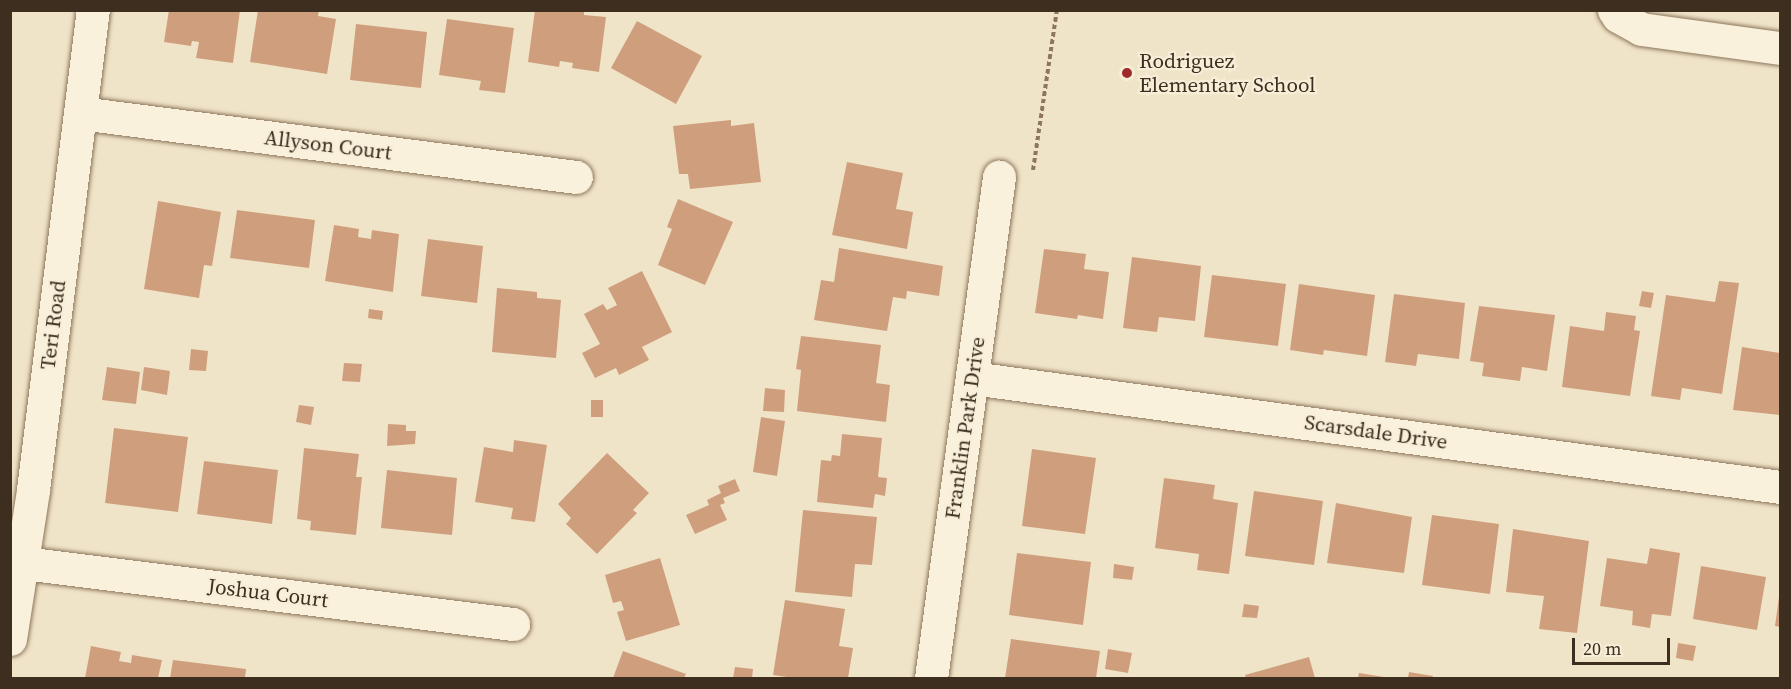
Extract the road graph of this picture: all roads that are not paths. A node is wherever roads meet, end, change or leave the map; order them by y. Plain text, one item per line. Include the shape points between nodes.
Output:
1 (93, 10) edge
2 (1614, 10) edge
3 (1780, 48) edge
4 (80, 113) junction
5 (576, 177) dead end
6 (999, 177) dead end
7 (972, 378) junction
8 (1780, 487) edge
9 (22, 488) edge
10 (23, 563) junction
11 (513, 624) dead end
12 (10, 639) edge
13 (931, 678) edge

1 - 4 street, Teri Road
2 - 3 street via 1641,29
4 - 5 street, Allyson Court
4 - 9 street, Teri Road
6 - 7 street, Franklin Park Drive
7 - 8 street, Scarsdale Drive
7 - 13 street, Franklin Park Drive
9 - 10 street, Teri Road
10 - 11 street, Joshua Court
10 - 12 street, Teri Road

